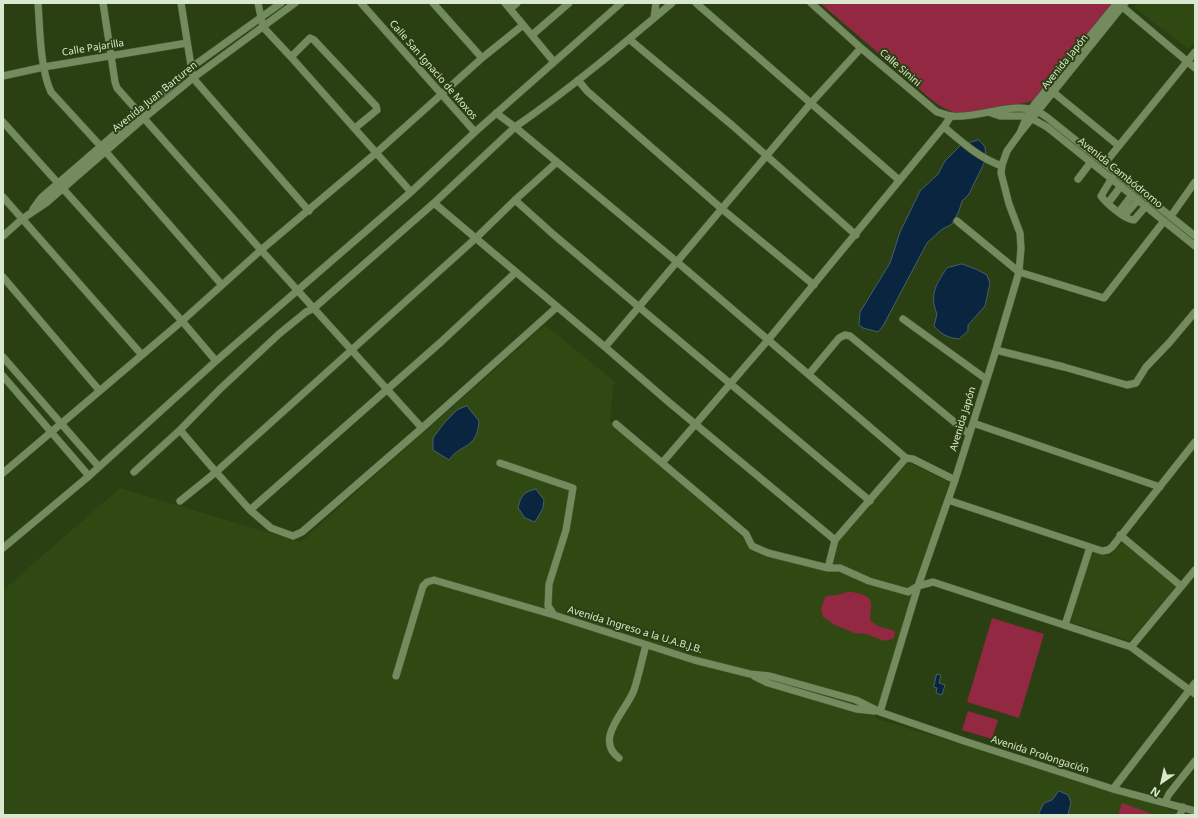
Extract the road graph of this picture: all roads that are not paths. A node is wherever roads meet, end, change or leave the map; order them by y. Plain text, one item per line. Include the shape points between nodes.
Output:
1 (38, 3) edge
2 (103, 3) edge
3 (180, 3) edge
4 (258, 3) edge
5 (281, 3) edge
6 (295, 3) edge
7 (361, 3) edge
8 (433, 3) edge
9 (517, 3) edge
10 (569, 3) edge
11 (621, 3) edge
12 (656, 3) edge
13 (672, 3) edge
14 (696, 3) edge
15 (811, 3) edge
16 (1121, 4) edge
17 (508, 6) edge
18 (261, 18) junction
19 (654, 18) junction
20 (523, 25) junction
21 (263, 27) junction
22 (532, 35) junction
23 (629, 40) junction
24 (187, 43) junction
25 (861, 48) junction
26 (1195, 52) edge
27 (110, 56) junction
28 (291, 57) junction
29 (482, 58) junction
30 (554, 62) junction
31 (1187, 62) junction
32 (44, 67) junction
33 (191, 68) junction
34 (1195, 68) edge
35 (3, 76) edge
36 (193, 78) junction
37 (578, 80) junction
38 (1053, 92) junction
39 (442, 94) junction
40 (811, 103) junction
41 (496, 113) junction
42 (1032, 114) junction
43 (141, 116) junction
44 (951, 116) junction
45 (3, 122) edge
46 (944, 126) junction
47 (515, 127) junction
48 (355, 128) junction
49 (475, 132) junction
50 (1119, 146) junction
51 (103, 149) junction
52 (376, 153) junction
53 (766, 156) junction
54 (557, 162) junction
55 (1091, 162) junction
56 (1105, 163) junction
57 (1002, 166) junction
58 (1112, 178) junction
59 (1078, 179) dead end
60 (899, 180) junction
61 (1195, 182) edge
62 (61, 185) junction
63 (1120, 186) junction
64 (410, 192) junction
65 (3, 197) edge
66 (1135, 197) junction
67 (515, 200) junction
68 (434, 203) junction
69 (1108, 203) junction
70 (1146, 206) junction
71 (722, 209) junction
72 (309, 211) junction
73 (1121, 214) junction
74 (1171, 216) junction
75 (22, 219) junction
76 (957, 221) dead end
77 (1164, 221) junction
78 (856, 235) junction
79 (3, 236) edge
80 (1195, 236) edge
81 (476, 238) junction
82 (1195, 246) edge
83 (260, 250) junction
84 (676, 261) junction
85 (516, 272) junction
86 (1019, 272) junction
87 (3, 277) edge
88 (222, 285) junction
89 (814, 285) junction
90 (297, 290) junction
91 (557, 306) junction
92 (639, 307) junction
93 (314, 308) junction
94 (1195, 312) edge
95 (903, 319) dead end
96 (182, 320) junction
97 (768, 340) junction
98 (605, 346) junction
99 (352, 350) junction
100 (996, 350) junction
101 (142, 355) junction
102 (3, 357) edge
103 (216, 361) junction
104 (809, 374) junction
105 (3, 376) edge
106 (986, 379) junction
107 (731, 384) junction
108 (387, 389) junction
109 (99, 390) junction
110 (61, 423) junction
111 (973, 423) junction
112 (616, 424) dead end
113 (695, 424) junction
114 (422, 428) junction
115 (180, 430) junction
116 (51, 432) junction
117 (969, 434) junction
118 (1195, 442) edge
119 (906, 458) junction
120 (500, 463) dead end
121 (662, 463) junction
122 (99, 467) junction
123 (134, 472) dead end
124 (216, 472) junction
125 (3, 473) edge
126 (89, 476) junction
127 (955, 480) junction
128 (1160, 487) junction
129 (948, 500) junction
130 (180, 501) dead end
131 (870, 501) junction
132 (250, 510) junction
133 (1120, 536) junction
134 (835, 540) junction
135 (4, 546) edge
136 (1090, 547) junction
137 (828, 568) junction
138 (1195, 570) edge
139 (918, 586) junction
140 (1181, 586) junction
141 (554, 615) junction
142 (1065, 625) junction
143 (646, 644) junction
144 (1131, 647) junction
145 (396, 676) dead end
146 (1195, 683) edge
147 (1192, 691) edge
148 (880, 712) junction
149 (619, 758) dead end
150 (1195, 761) edge
151 (1113, 789) junction
152 (1165, 802) junction
153 (1183, 807) junction
154 (1195, 811) edge
155 (1180, 815) edge

1 - 32 street
2 - 27 street
3 - 24 street
4 - 18 street
5 - 18 street, Avenida Juan Barturen
6 - 21 street, Avenida Juan Barturen
7 - 39 street, Calle San Ignacio de Moxos
8 - 29 street
9 - 17 street
10 - 22 street
11 - 30 street
12 - 19 street
13 - 19 street
14 - 40 street
15 - 25 street, Calle Sinini
16 - 31 street
16 - 38 street, Avenida Japón
16 - 42 street, Avenida Japón
17 - 20 street
18 - 21 street
18 - 33 street, Avenida Juan Barturen
19 - 23 street
20 - 22 street
20 - 29 street
21 - 28 street
21 - 36 street, Avenida Juan Barturen
22 - 30 street
23 - 37 street
23 - 53 street
24 - 27 street, Calle Pajarilla
24 - 33 street
25 - 40 street
25 - 44 street, Calle Sinini via 931,108
26 - 31 street
27 - 32 street, Calle Pajarilla
27 - 43 street via 117,88
28 - 48 street
28 - 48 street via 310,38 314,40 376,106 377,110
29 - 39 street
30 - 41 street
31 - 34 street
31 - 50 street
32 - 35 street, Calle Pajarilla
32 - 51 street via 51,92
33 - 36 street
33 - 43 street, Avenida Juan Barturen
36 - 43 street, Avenida Juan Barturen
36 - 72 street
37 - 47 street
37 - 71 street via 587,91
38 - 42 street, Avenida Japón
38 - 50 street
39 - 49 street, Calle San Ignacio de Moxos
39 - 52 street
40 - 53 street
40 - 60 street
41 - 47 street
41 - 49 street
42 - 44 street, Calle Sinini via 1000,116 989,112
42 - 55 street, Avenida Cambódromo
42 - 56 street, Avenida Cambódromo via 1048,118
42 - 57 street, Avenida Japón via 1007,151
43 - 51 street, Avenida Juan Barturen
43 - 83 street
44 - 46 street
45 - 62 street
46 - 57 street via 982,157
46 - 60 street
47 - 54 street
47 - 68 street
48 - 52 street
49 - 64 street
50 - 56 street
51 - 62 street, Avenida Juan Barturen
51 - 88 street
52 - 64 street
52 - 72 street
53 - 71 street
53 - 78 street
54 - 67 street
54 - 84 street
55 - 58 street, Avenida Cambódromo
55 - 59 street
56 - 74 street, Avenida Cambódromo
57 - 86 street, Avenida Japón via 1003,182 1020,233
58 - 63 street, Avenida Cambódromo
58 - 69 street via 1101,196
60 - 78 street
61 - 74 street
62 - 75 street, Avenida Juan Barturen via 46,203
62 - 96 street
63 - 66 street, Avenida Cambódromo
63 - 69 street
64 - 90 street
65 - 75 street
66 - 70 street, Avenida Cambódromo
66 - 73 street
67 - 81 street
67 - 92 street
68 - 81 street
68 - 93 street
69 - 73 street
70 - 73 street via 1134,220 1129,220
70 - 77 street, Avenida Cambódromo
71 - 84 street
71 - 89 street
72 - 83 street
74 - 80 street, Avenida Cambódromo
75 - 79 street, Avenida Juan Barturen
75 - 101 street
76 - 86 street
77 - 82 street, Avenida Cambódromo
77 - 86 street via 1104,298
78 - 89 street
81 - 85 street
81 - 99 street
83 - 88 street
83 - 90 street
84 - 92 street
84 - 97 street
85 - 91 street
85 - 108 street
86 - 100 street, Avenida Japón
87 - 109 street
88 - 96 street
89 - 97 street
90 - 93 street
90 - 103 street
91 - 98 street
91 - 114 street
92 - 98 street
92 - 107 street
93 - 99 street
93 - 115 street via 279,334
94 - 100 street via 1146,367 1136,383 1127,385
95 - 106 street
96 - 101 street
96 - 103 street
97 - 104 street
97 - 107 street
98 - 113 street
99 - 108 street
99 - 124 street
100 - 106 street, Avenida Japón
101 - 109 street
102 - 110 street
103 - 122 street
104 - 117 street via 840,338 850,336
104 - 119 street
105 - 116 street
106 - 111 street, Avenida Japón
107 - 113 street
107 - 131 street
108 - 114 street
108 - 132 street
109 - 110 street
110 - 116 street
110 - 122 street
111 - 117 street, Avenida Japón
111 - 128 street
112 - 121 street
113 - 121 street
113 - 134 street
114 - 132 street via 302,532 293,536 271,528
115 - 123 street
115 - 124 street
116 - 125 street
116 - 126 street
117 - 127 street, Avenida Japón
118 - 128 street
119 - 127 street
119 - 131 street
120 - 141 street, Avenida Ingreso a la U.A.B.J.B. via 573,488 566,530 549,584 548,606
121 - 137 street via 746,534 752,546 768,553
122 - 126 street
124 - 130 street
124 - 132 street
126 - 135 street
127 - 129 street, Avenida Japón
128 - 133 street
129 - 136 street
129 - 139 street, Avenida Japón
131 - 134 street
133 - 136 street via 1108,550
133 - 140 street
134 - 137 street
136 - 142 street
137 - 139 street via 840,568 869,581 908,592
138 - 140 street
139 - 142 street via 933,582
139 - 148 street, Avenida Japón
140 - 144 street
141 - 143 street, Avenida Ingreso a la U.A.B.J.B.
141 - 145 street via 434,580 427,582 423,586
142 - 144 street
143 - 148 street, Avenida Ingreso a la U.A.B.J.B. via 694,660 750,674 768,683 856,709
143 - 149 street via 634,690 611,730 611,750
144 - 147 street
146 - 147 street
147 - 151 street
148 - 151 street, Avenida Prolongación
150 - 152 street
151 - 152 street, Avenida Prolongación
152 - 153 street, Avenida Prolongación
153 - 154 street, Avenida Prolongación
153 - 155 street

